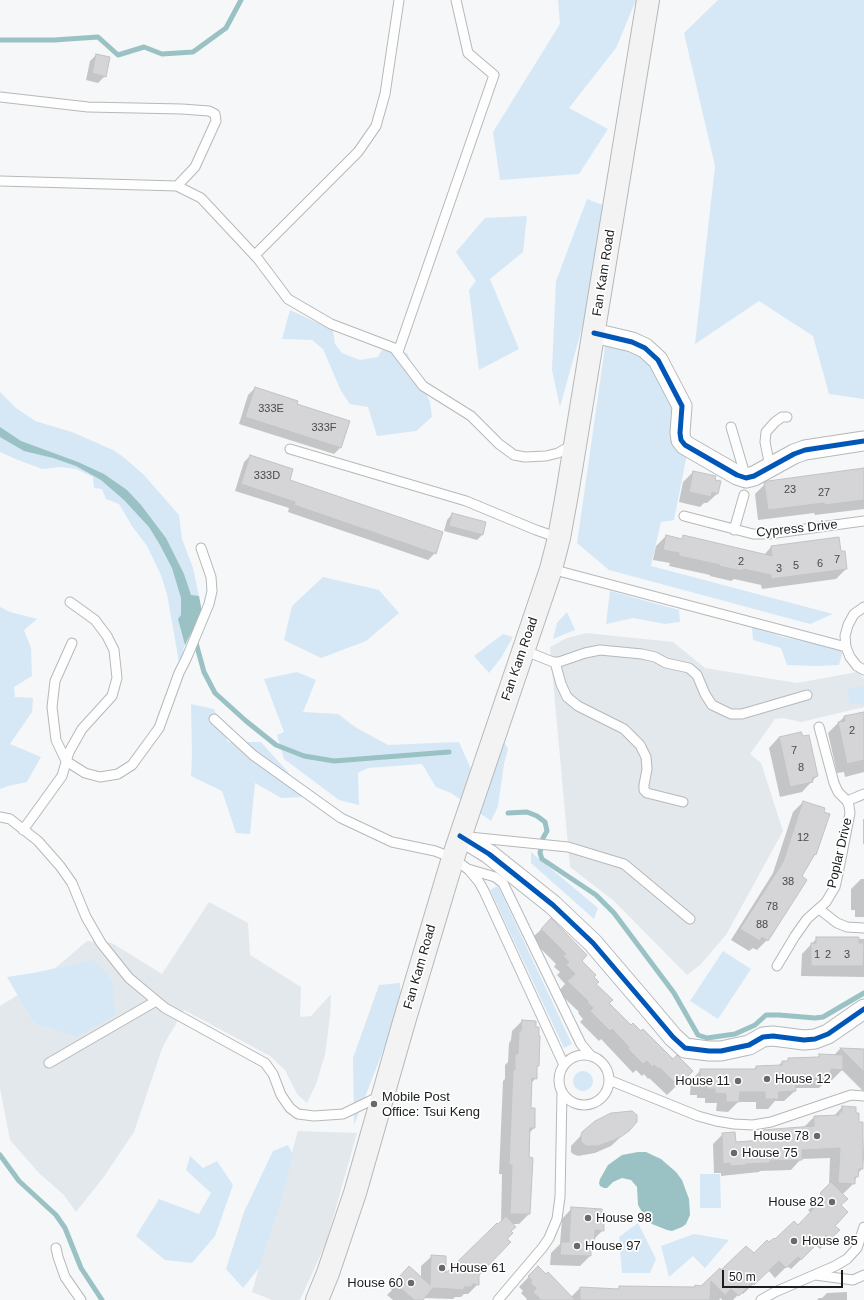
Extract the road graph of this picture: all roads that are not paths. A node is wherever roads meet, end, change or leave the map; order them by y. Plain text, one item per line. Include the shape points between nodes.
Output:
1 (399, 0) edge
2 (456, 0) edge
3 (648, 0) edge
4 (0, 97) edge
5 (0, 180) edge
6 (177, 186) junction
7 (255, 255) junction
8 (594, 333) junction
9 (398, 352) junction
10 (787, 417) dead end
11 (731, 427) dead end
12 (864, 441) edge
13 (575, 444) junction
14 (290, 449) dead end
15 (770, 467) junction
16 (745, 486) junction
17 (684, 516) dead end
18 (864, 521) edge
19 (734, 530) junction
20 (559, 538) junction
21 (201, 548) dead end
22 (551, 569) junction
23 (70, 602) dead end
24 (864, 607) edge
25 (72, 644) dead end
26 (846, 647) junction
27 (523, 650) junction
28 (555, 662) junction
29 (864, 670) edge
30 (806, 695) dead end
31 (214, 720) dead end
32 (819, 727) dead end
33 (66, 762) junction
34 (864, 794) edge
35 (846, 801) junction
36 (683, 802) dead end
37 (0, 817) edge
38 (23, 830) junction
39 (460, 836) junction
40 (460, 863) junction
41 (819, 909) junction
42 (690, 919) dead end
43 (864, 928) edge
44 (777, 966) dead end
45 (156, 1001) junction
46 (864, 1009) edge
47 (591, 1056) junction
48 (49, 1064) dead end
49 (564, 1065) junction
50 (609, 1080) junction
51 (384, 1092) junction
52 (562, 1093) junction
53 (864, 1096) edge
54 (864, 1227) edge
55 (56, 1248) dead end
56 (815, 1275) junction
57 (864, 1275) edge
58 (81, 1300) edge
59 (317, 1300) edge
60 (499, 1300) edge
61 (761, 1300) edge

1 - 7 lane via 385,94 376,126 358,152
2 - 9 lane via 468,53 494,75
3 - 8 main road, Fan Kam Road
4 - 6 lane via 88,107 182,109 209,111 215,114 216,120 195,167
5 - 6 lane
6 - 7 lane via 201,198
7 - 9 lane via 288,299 331,324 394,348
8 - 13 main road, Fan Kam Road
8 - 16 street via 632,342 645,348 658,360 682,406 680,433 685,445 737,475
9 - 13 lane via 423,386 471,416 514,455 546,456
10 - 15 lane via 775,422 766,432 765,442
11 - 16 lane
12 - 15 street via 804,450
13 - 20 main road, Fan Kam Road
14 - 20 lane via 466,501
15 - 16 street via 754,476
16 - 19 lane
17 - 19 lane, Cypress Drive
18 - 19 lane, Cypress Drive via 769,534
20 - 22 main road, Fan Kam Road
21 - 33 lane via 211,577 212,591 209,604 179,673 159,728 132,765 118,774 100,777 85,774
22 - 26 lane
22 - 27 main road, Fan Kam Road
23 - 33 lane via 95,620 107,636 114,650 117,678 112,696 82,729
24 - 26 lane via 854,614 848,624
25 - 33 lane via 55,681 52,707 56,740
26 - 29 lane via 857,666
27 - 28 lane
27 - 39 main road, Fan Kam Road
28 - 30 lane via 600,650 655,657 666,663 689,668 697,675 712,705 731,714 742,714
28 - 36 lane via 567,697 578,706 624,729 640,745 646,757 644,790
31 - 40 lane via 253,755 341,818 392,842 435,851
32 - 35 lane, Poplar Drive via 834,783
33 - 38 lane via 62,776
34 - 35 lane
35 - 41 lane, Poplar Drive via 850,812 835,887
37 - 38 lane via 10,819
38 - 45 lane via 38,841 72,883 86,917 101,943 129,978
39 - 40 main road, Fan Kam Road
39 - 42 lane via 568,847 624,864
39 - 46 street via 489,854 553,905 594,942 685,1048 722,1051 773,1036 816,1039 828,1034
40 - 47 lane via 504,883 581,1044
40 - 49 lane via 484,892
40 - 51 main road, Fan Kam Road via 437,906
41 - 43 lane via 837,923 847,927
41 - 44 lane, Poplar Drive via 807,919
45 - 48 lane
45 - 51 lane via 265,1063 273,1074 281,1095 298,1114 343,1114
47 - 49 lane via 579,1055
47 - 50 lane via 605,1066
49 - 52 lane via 559,1078
50 - 52 lane via 601,1098 589,1104 575,1104
50 - 53 lane via 698,1116 734,1124 772,1122 851,1095
51 - 59 main road, Fan Kam Road via 353,1200
52 - 60 lane via 560,1197 557,1219 542,1248
54 - 56 lane via 857,1248 847,1259
55 - 58 lane via 65,1277
56 - 57 lane via 853,1280
56 - 61 lane

